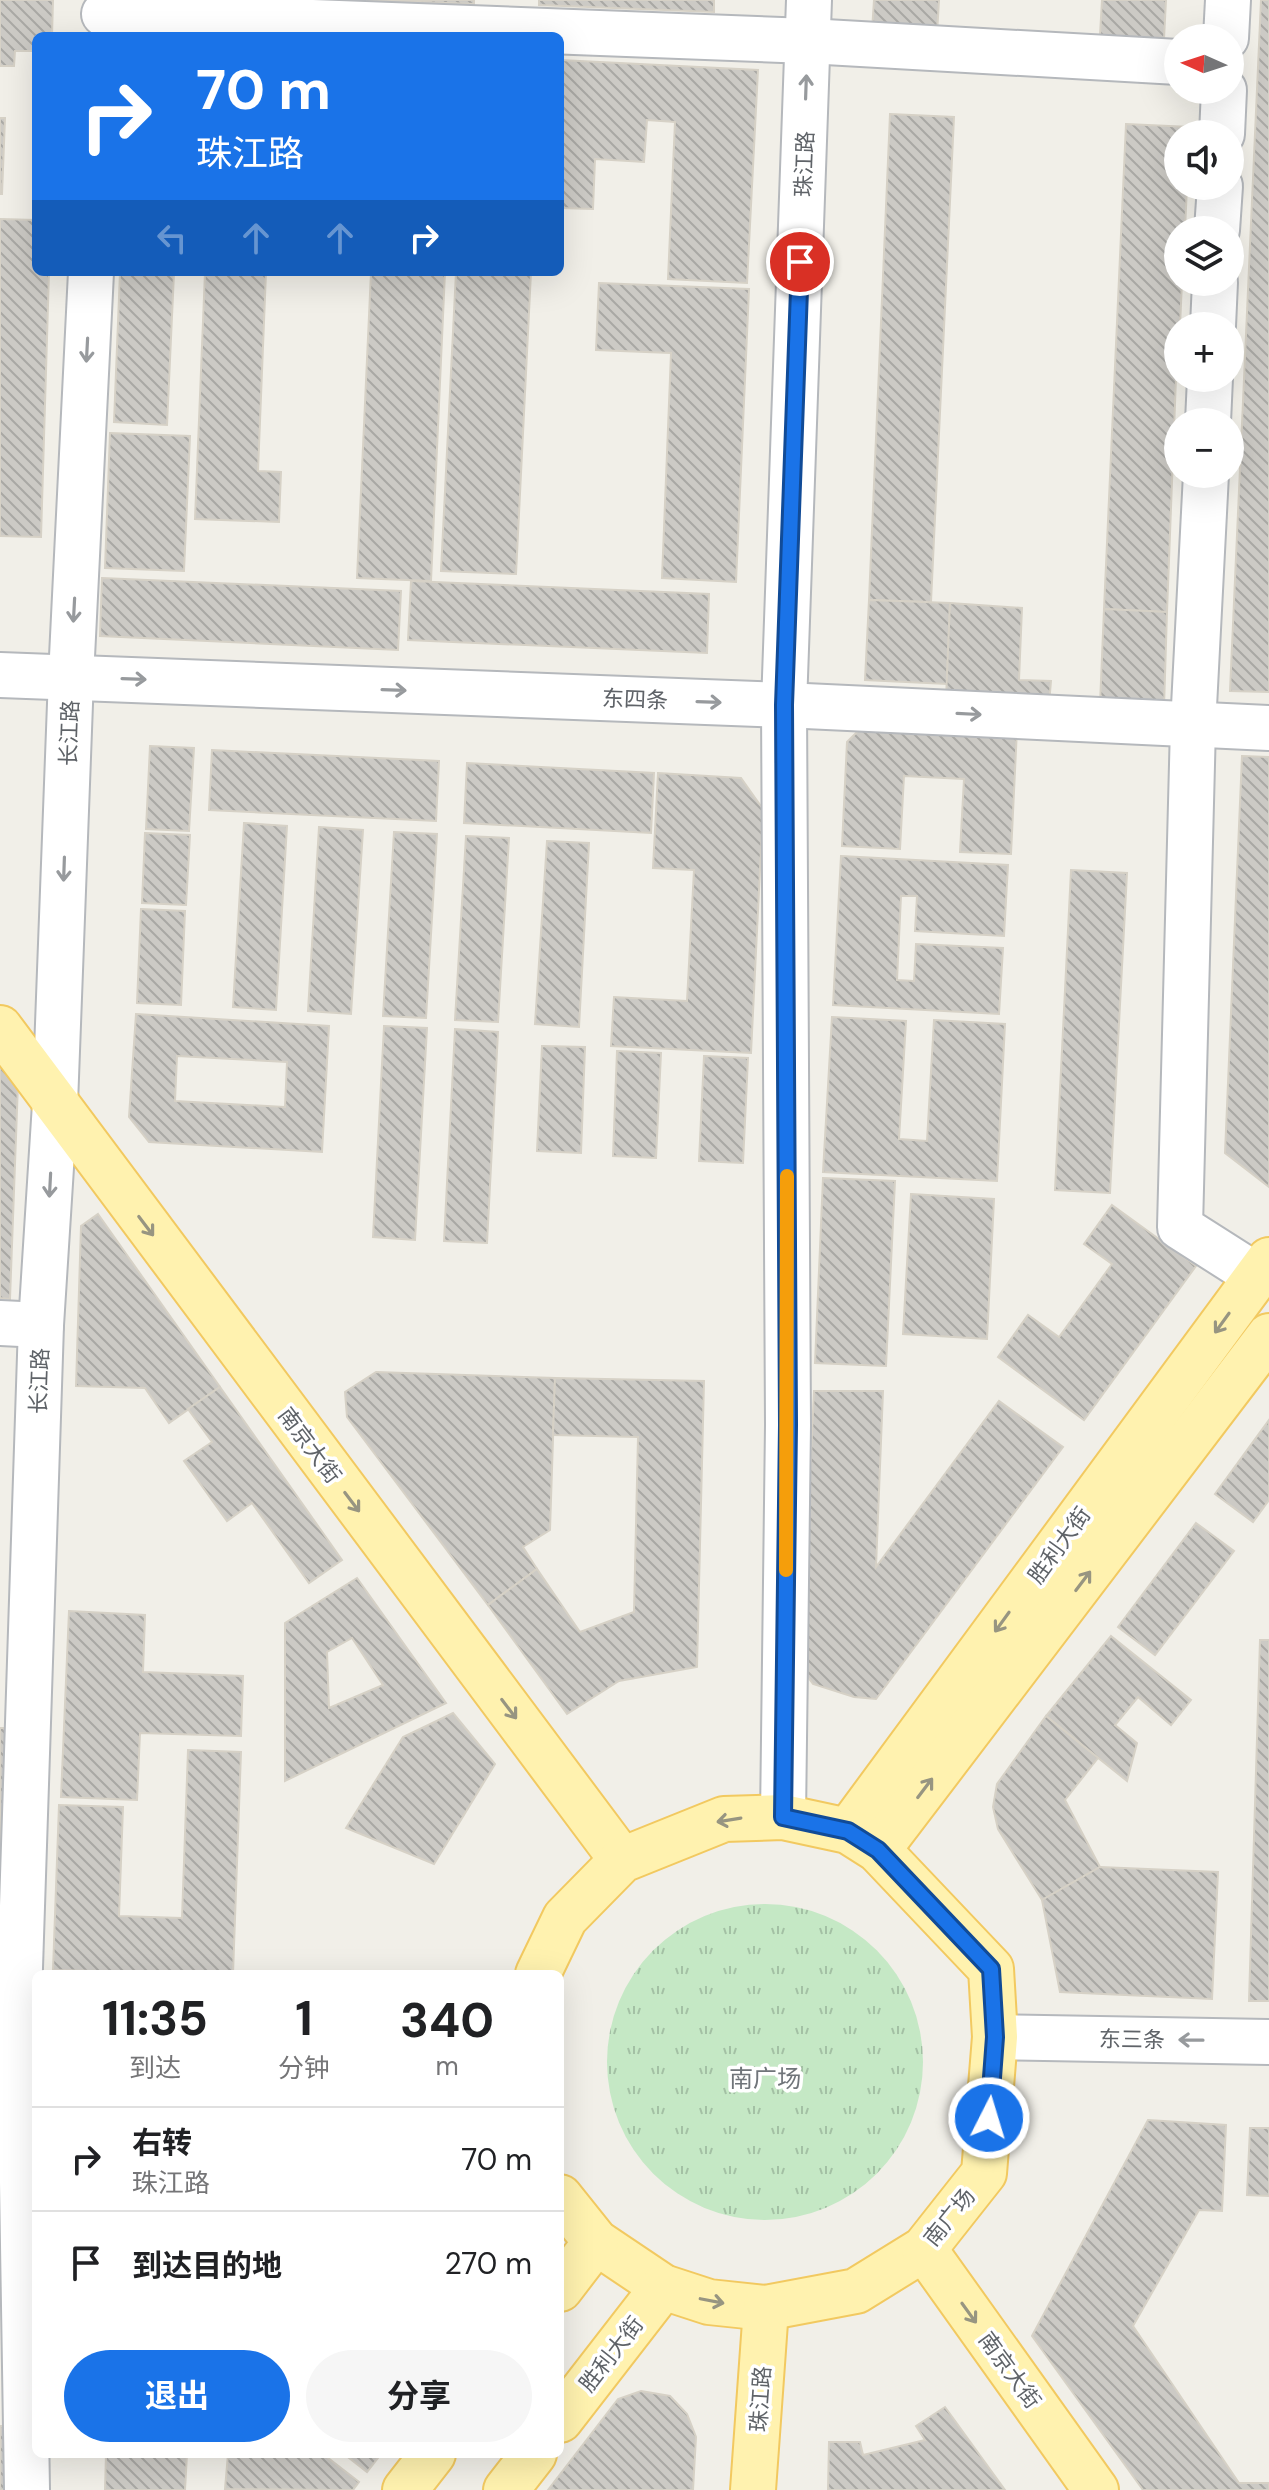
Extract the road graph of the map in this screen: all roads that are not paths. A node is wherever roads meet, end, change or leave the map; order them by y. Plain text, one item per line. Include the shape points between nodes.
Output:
1 (1228, 0) edge
2 (103, 17) edge
3 (809, 21) edge
4 (1227, 24) edge
5 (1164, 60) edge
6 (91, 276) edge
7 (1205, 488) edge
8 (0, 675) edge
9 (71, 677) junction
10 (784, 705) junction
11 (1193, 726) junction
12 (1269, 728) edge
13 (0, 1028) edge
14 (55, 1104) junction
15 (1263, 1268) edge
16 (21, 1324) edge
17 (1269, 1336) edge
18 (783, 1817) junction
19 (863, 1840) junction
20 (622, 1860) junction
21 (540, 1970) edge
22 (18, 1998) edge
23 (995, 2037) junction
24 (1269, 2042) edge
25 (564, 2202) edge
26 (596, 2242) junction
27 (924, 2249) junction
28 (564, 2284) edge
29 (663, 2287) junction
30 (766, 2308) junction
31 (564, 2415) edge
32 (430, 2458) edge
33 (531, 2458) edge
34 (27, 2490) edge
35 (405, 2490) edge
36 (506, 2490) edge
37 (753, 2490) edge
38 (1096, 2490) edge

1 - 4 street
2 - 3 street
3 - 5 street
10 -> 3 street, 珠江路
6 -> 9 street, 长江路
7 - 11 street
8 - 9 street, 东四条
9 -> 10 street, 东四条
9 -> 14 street, 长江路
10 -> 11 street, 东四条
10 - 18 street, 珠江路 via 788,1425
11 - 12 street, 东四条
11 - 15 street via 1180,1227
13 - 14 main road, 南京大街
14 -> 16 street, 长江路
14 -> 20 main road, 南京大街
15 -> 19 main road, 胜利大街
16 - 22 street, 长江路
19 -> 17 main road, 胜利大街
18 - 19 main road
18 -> 20 main road via 724,1819
19 - 23 main road, 南广场 via 991,1969
20 - 21 main road via 565,1918
22 - 34 street, 长江路
24 -> 23 street, 东三条
23 - 27 main road, 南广场 via 984,2173
25 - 26 main road, 南广场
26 - 28 main road
26 - 29 main road, 南广场
27 - 30 main road, 南广场 via 856,2291
27 -> 38 main road, 南京大街
29 -> 30 main road, 南广场 via 709,2302
29 - 31 main road, 胜利大街
30 - 37 main road, 珠江路
32 - 35 main road
33 - 36 main road

